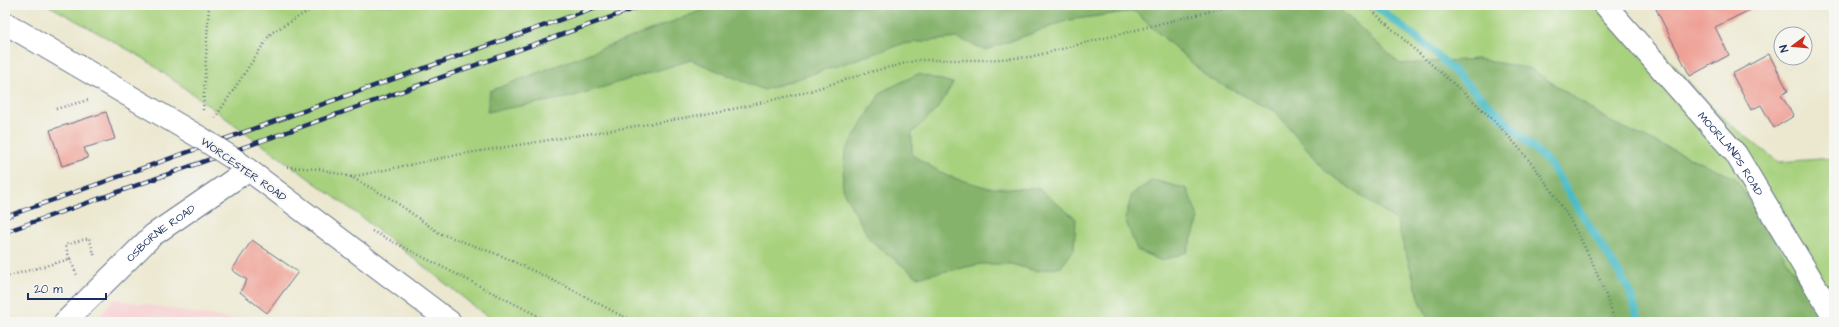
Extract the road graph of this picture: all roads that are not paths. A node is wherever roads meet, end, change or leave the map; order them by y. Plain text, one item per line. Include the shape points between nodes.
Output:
1 (1605, 5) edge
2 (5, 23) edge
3 (241, 165) junction
4 (1834, 317) edge
5 (65, 322) edge
6 (450, 322) edge

1 - 4 main road, MOORLANDS ROAD via 1736,154
2 - 3 main road, WORCESTER ROAD, bridge via 201,138
3 - 5 main road, OSBORNE ROAD via 153,235
3 - 6 main road, WORCESTER ROAD

